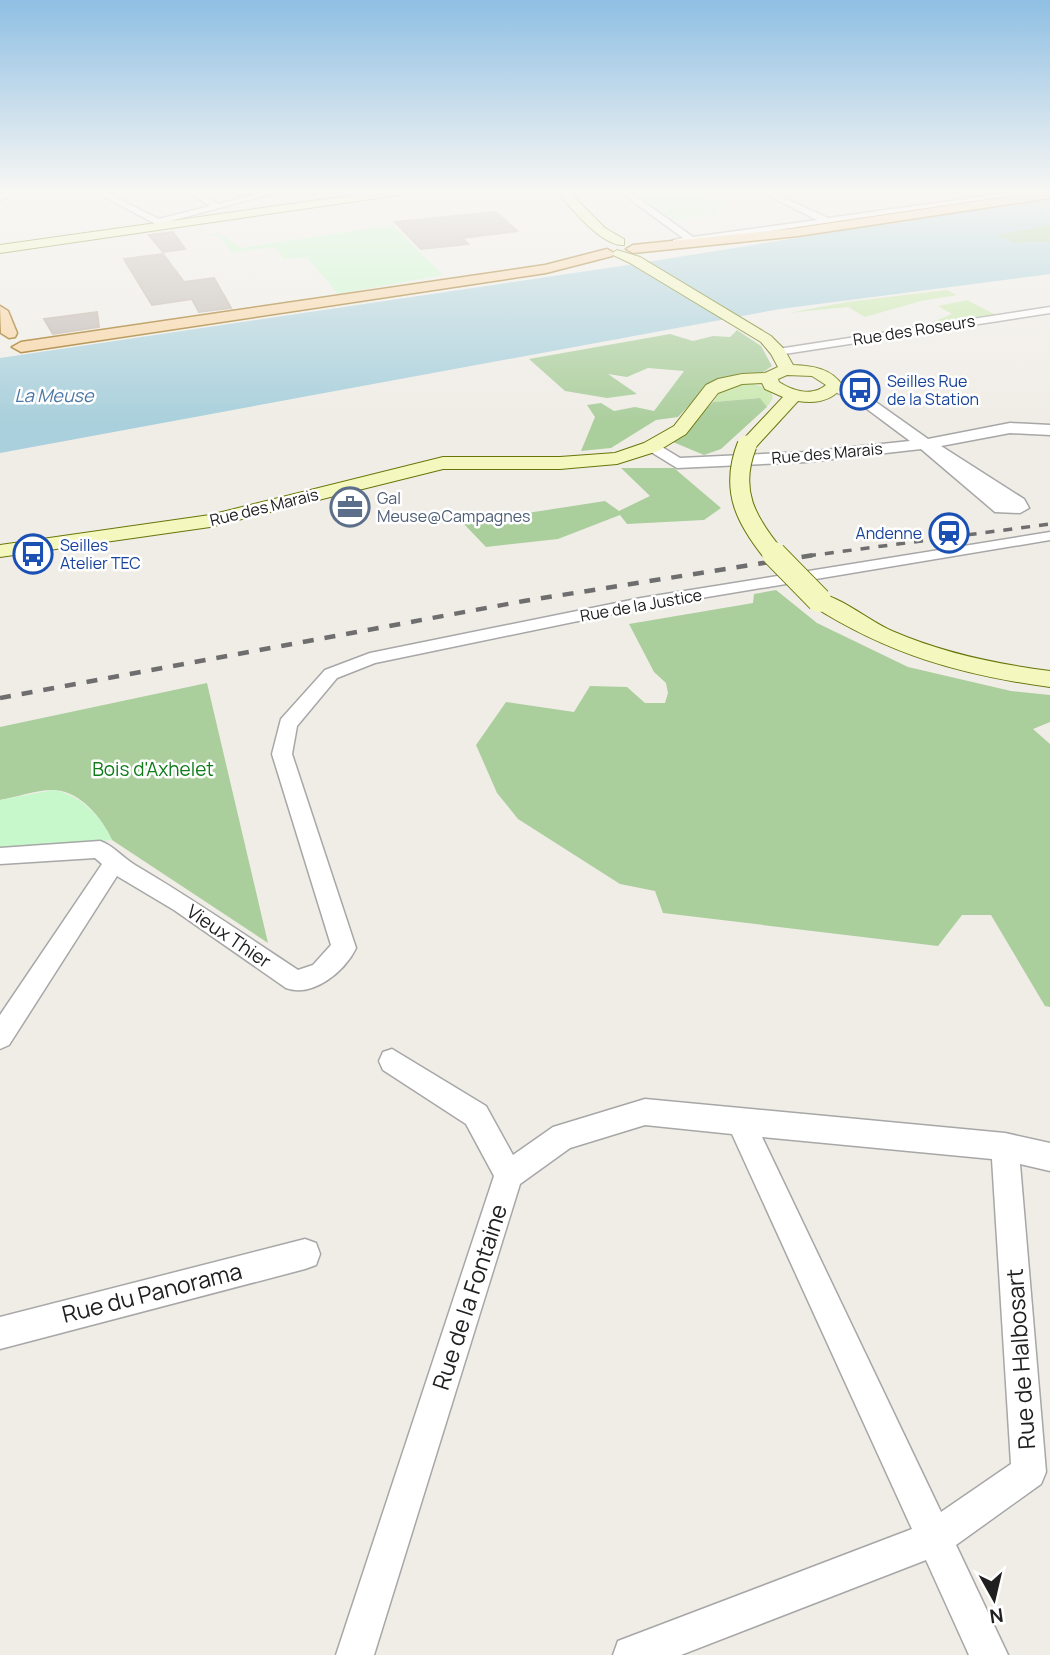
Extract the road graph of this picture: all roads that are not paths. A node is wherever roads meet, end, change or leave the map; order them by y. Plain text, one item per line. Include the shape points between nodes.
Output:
1 (530, 269) edge
2 (652, 269) edge
3 (1050, 310) edge
4 (0, 311) edge
5 (4, 339) edge
6 (70, 339) joint
7 (778, 352) junction
8 (787, 370) junction
9 (769, 379) junction
10 (829, 391) junction
11 (794, 396) junction
12 (868, 402) joint
13 (1050, 430) edge
14 (925, 444) junction
15 (651, 447) junction
16 (1050, 536) edge
17 (0, 551) edge
18 (1050, 679) edge
19 (282, 754) joint
20 (0, 856) edge
21 (114, 863) junction
22 (0, 1037) edge
23 (393, 1061) dead end
24 (740, 1121) junction
25 (1005, 1147) junction
26 (1050, 1157) edge
27 (509, 1175) junction
28 (305, 1254) dead end
29 (0, 1332) edge
30 (934, 1538) junction
31 (355, 1655) edge
32 (632, 1655) edge
33 (989, 1655) edge

1 - 6 main road
2 - 7 main road via 766,339
3 - 7 street, Rue des Roseurs
4 - 5 main road
5 - 6 main road
7 - 8 main road
8 - 9 main road
8 - 10 main road via 824,375 832,380
9 - 11 main road via 779,391
9 - 15 main road, Rue des Marais via 743,379 712,389 680,430
10 - 11 main road
10 - 12 street
11 - 18 main road, bridge via 747,445 738,467 738,488 746,510 789,572 819,600 888,640 942,660
12 - 14 street
13 - 14 street, Rue des Marais via 1010,428
14 - 14 street via 1001,508 1020,508 1019,504
14 - 15 street, Rue des Marais via 806,457 677,463
15 - 17 main road, Rue des Marais via 595,462 443,463 210,521
16 - 19 street, Rue de la Justice via 641,603 370,658 331,674 288,724
19 - 21 street, Vieux Thier via 344,948 321,973 295,981
20 - 21 street, Vieux Thier via 100,849
21 - 22 street
23 - 27 street via 476,1115
24 - 25 street
24 - 27 street via 645,1112 563,1137
24 - 30 street
25 - 26 street
25 - 30 street, Rue de Halbosart via 1029,1472
27 - 31 street, Rue de la Fontaine
28 - 29 street, Rue du Panorama
30 - 32 street, Rue de Halbosart
30 - 33 street

